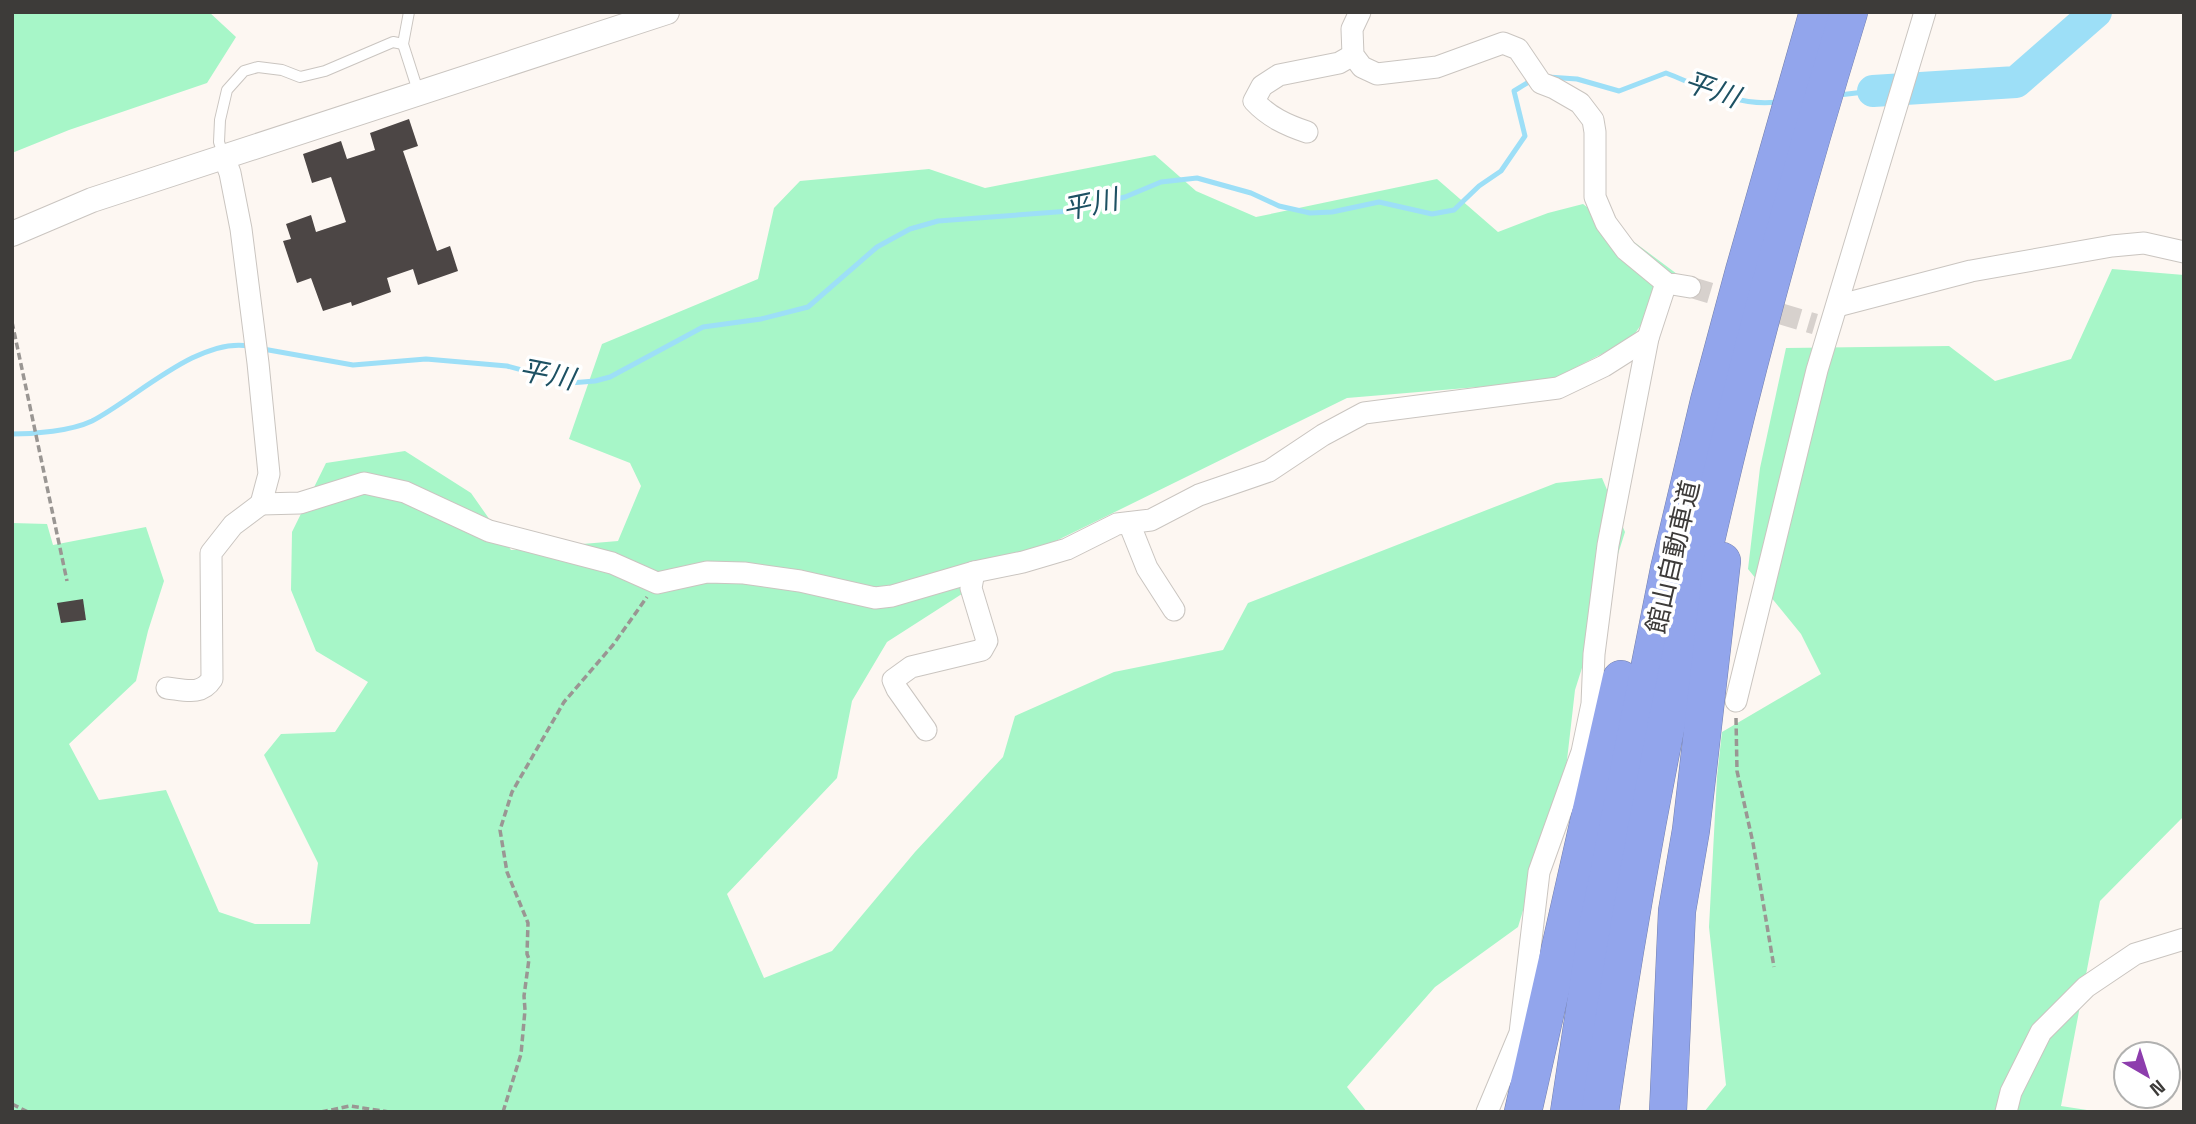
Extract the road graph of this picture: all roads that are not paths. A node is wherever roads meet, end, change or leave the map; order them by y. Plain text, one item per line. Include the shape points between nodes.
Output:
1 (409, 12) edge
2 (667, 12) edge
3 (1360, 12) edge
4 (1818, 12) edge
5 (1849, 12) edge
6 (1925, 12) edge
7 (403, 44) junction
8 (1353, 55) junction
9 (1819, 60) junction
10 (419, 94) junction
11 (1307, 132) dead end
12 (224, 157) junction
13 (12, 234) edge
14 (2184, 252) edge
15 (1666, 283) junction
16 (1690, 287) tunnel mouth
17 (1837, 306) junction
18 (1648, 338) junction
19 (1724, 404) junction
20 (261, 504) junction
21 (1129, 523) junction
22 (974, 572) junction
23 (1174, 610) dead end
24 (167, 688) dead end
25 (1736, 701) road end
26 (926, 730) dead end
27 (1677, 911) junction
28 (2184, 939) edge
29 (1487, 1112) edge
30 (1523, 1112) edge
31 (1569, 1112) edge
32 (1600, 1112) edge
33 (1653, 1112) edge
34 (1668, 1112) edge
35 (2006, 1112) edge

1 - 7 lane
2 - 10 street
3 - 8 street via 1352,29
4 - 9 highway, 館山自動車道
5 - 9 highway, 館山自動車道
6 - 17 street
7 - 10 lane
7 - 12 lane via 393,43 300,77 282,69 244,71 228,90 219,120
8 - 11 street via 1339,63 1279,75 1262,86 1254,101 1265,113
8 - 15 street via 1362,67 1377,74 1437,67 1503,43 1518,49 1537,78 1580,103 1593,120 1595,197 1606,223 1626,250
9 - 19 highway, 館山自動車道
10 - 12 street
12 - 13 street via 92,200
12 - 20 street via 241,229 258,363 269,474
14 - 17 street via 2144,243 2112,246 1971,271
15 - 16 street
15 - 18 street
17 - 25 street via 1823,326 1817,370
18 - 21 street via 1558,388 1364,413 1269,471 1199,495 1151,520
18 - 29 street via 1608,545 1592,704 1582,752 1539,872 1520,1033
19 - 27 highway via 1697,775
19 - 30 highway via 1634,626
19 - 31 highway, 館山自動車道 via 1669,569 1595,941
19 - 32 highway, 館山自動車道 via 1698,575 1624,946
20 - 22 street via 300,503 364,484 405,492 489,531 612,563 657,583 707,572 744,573 875,598
20 - 24 street via 233,525 211,553 212,679 206,688 195,692
21 - 22 street via 1117,524 1066,549
21 - 23 street via 1147,568
22 - 26 street via 971,587 987,641 982,650 911,667 893,680
27 - 33 highway via 1664,985
27 - 34 highway
28 - 35 street via 2135,954 2087,987 2041,1032 2011,1091

